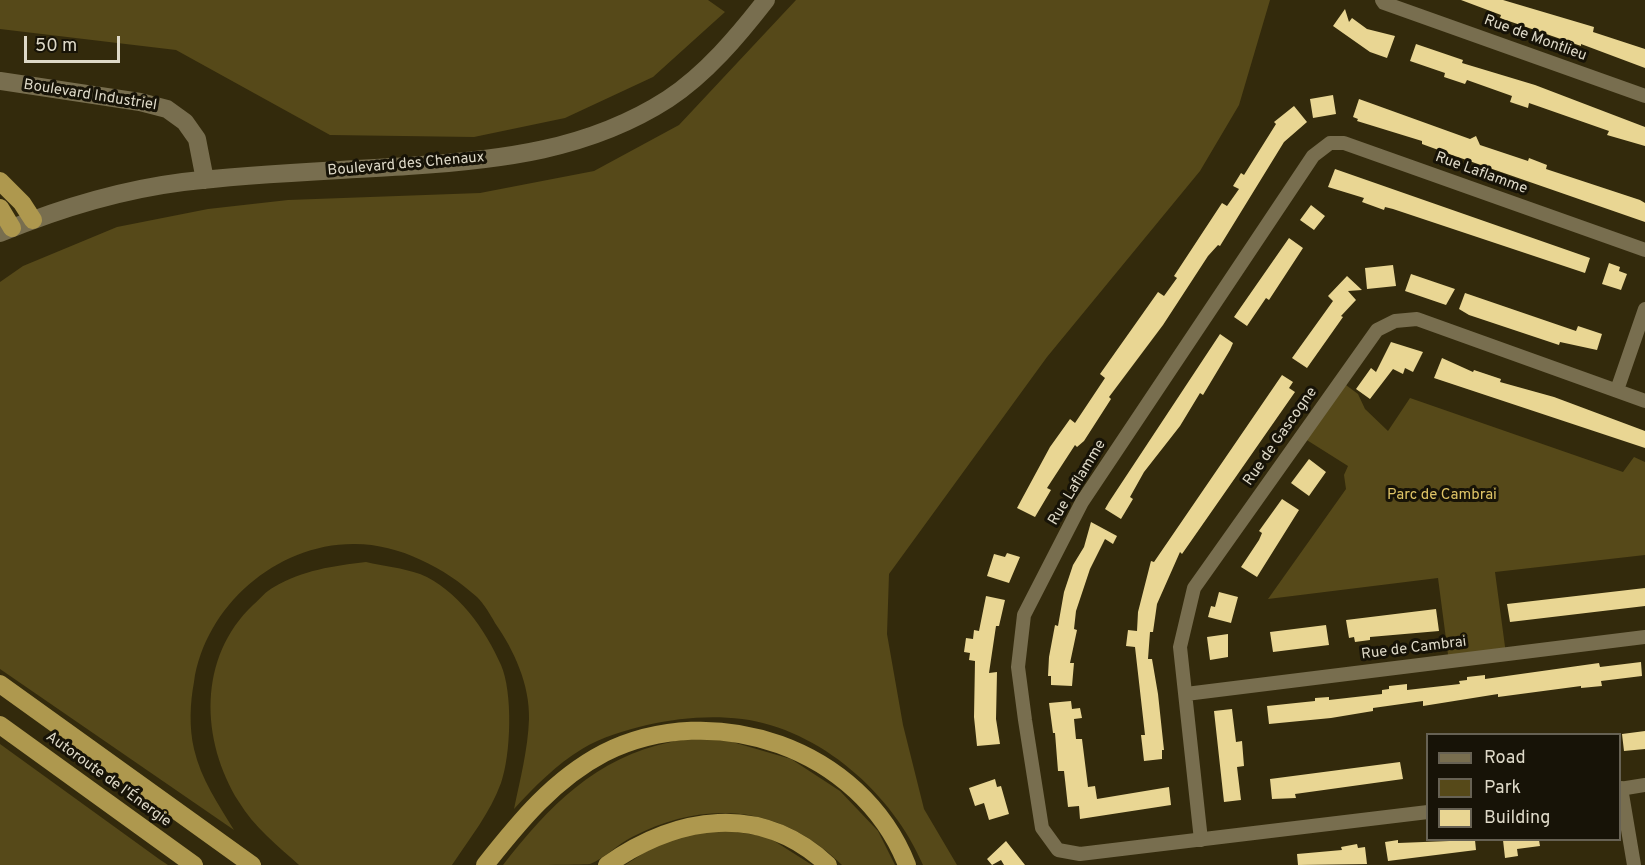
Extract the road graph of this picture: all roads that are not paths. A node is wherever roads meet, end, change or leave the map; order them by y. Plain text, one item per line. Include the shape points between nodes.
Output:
1 (766, 0) edge
2 (1382, 0) edge
3 (0, 81) edge
4 (1645, 96) edge
5 (205, 180) junction
6 (0, 181) edge
7 (0, 208) edge
8 (33, 220) junction
9 (6, 230) edge
10 (1645, 250) edge
11 (1645, 309) edge
12 (1617, 390) junction
13 (1645, 401) edge
14 (1645, 637) edge
15 (0, 684) edge
16 (1186, 694) junction
17 (0, 725) edge
18 (1645, 785) edge
19 (1621, 788) edge
20 (1621, 794) edge
21 (1426, 812) edge
22 (1201, 840) junction
23 (194, 865) edge
24 (252, 865) edge
25 (485, 865) edge
26 (607, 865) edge
27 (828, 865) edge
28 (907, 865) edge
29 (1634, 865) edge

1 - 5 main road, Boulevard des Chenaux via 704,70 669,99 579,142 527,155
2 - 4 street, Rue de Montlieu
3 - 5 main road, Boulevard Industriel via 167,109 185,122 197,139
5 - 8 main road, Boulevard des Chenaux via 122,193
6 - 8 highway
7 - 9 highway
8 - 9 main road, Boulevard des Chenaux
10 - 22 street, Rue Laflamme via 1344,143 1330,143 1313,156 1082,502 1024,615 1018,667 1025,720 1042,828 1058,850 1080,854
11 - 12 street
12 - 13 street, Rue de Gascogne
12 - 16 street, Rue de Gascogne via 1417,319 1395,321 1377,330 1194,588 1180,646
14 - 16 street, Rue de Cambrai
15 - 24 highway
16 - 22 street, Rue de Gascogne
17 - 23 highway, Autoroute de l'Énergie
18 - 19 street
20 - 29 street
21 - 22 street, Rue Laflamme
25 - 28 highway via 541,800 589,762 636,740 705,730 764,739 822,765 874,811
26 - 27 highway via 639,844 672,830 719,822 780,834

